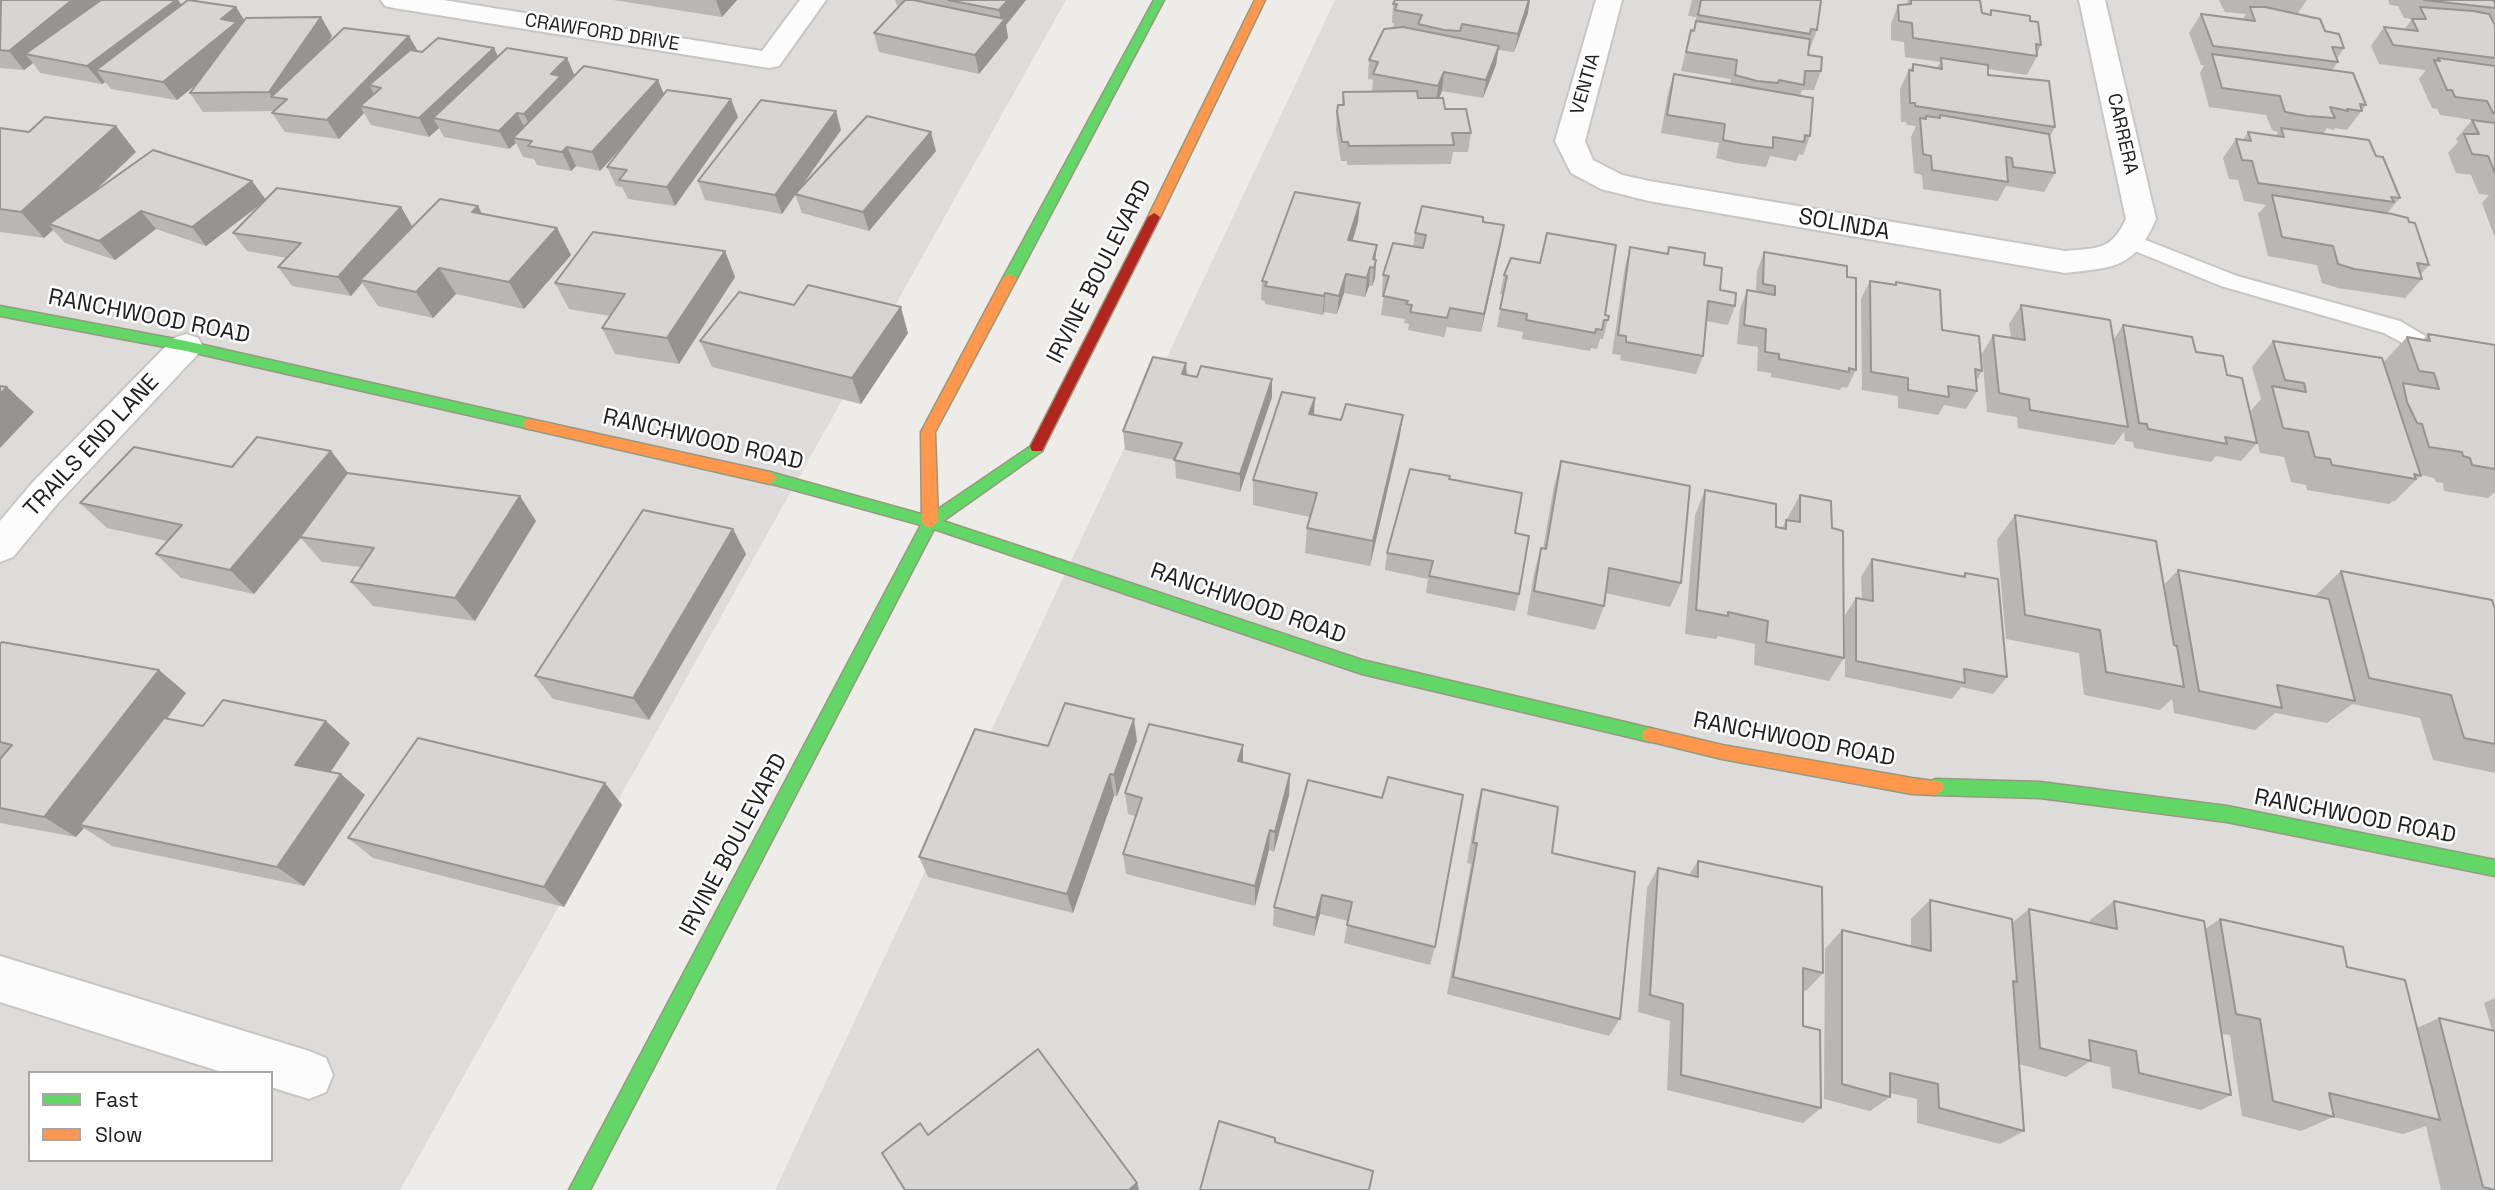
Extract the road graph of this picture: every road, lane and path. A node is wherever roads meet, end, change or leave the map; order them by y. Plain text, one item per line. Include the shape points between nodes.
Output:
1 (394, 0) edge
2 (813, 0) edge
3 (1158, 0) edge
4 (1260, 0) edge
5 (1609, 0) edge
6 (2092, 0) edge
7 (1581, 166) joint
8 (2122, 249) junction
9 (0, 311) edge
10 (186, 346) junction
11 (2429, 349) edge
12 (930, 522) junction
13 (0, 547) edge
14 (2495, 868) edge
15 (0, 979) edge
16 (309, 1076) dead end
17 (579, 1190) edge

1 - 2 street, CRAWFORD DRIVE via 769,60
3 - 12 main road, IRVINE BOULEVARD via 928,432
4 - 12 main road, IRVINE BOULEVARD via 1037,447
5 - 7 street, VENTIA via 1570,141
6 - 8 street, CARRERA via 2141,219
7 - 8 street, SOLINDA via 1612,182 1648,191 2065,262
8 - 11 lane via 2392,327
9 - 10 main road, RANCHWOOD ROAD
10 - 12 main road, RANCHWOOD ROAD via 785,481
10 - 13 street, TRAILS END LANE
12 - 14 main road, RANCHWOOD ROAD via 1362,667 1722,752 1912,786 2040,790 2227,814
12 - 17 main road, IRVINE BOULEVARD
15 - 16 street

